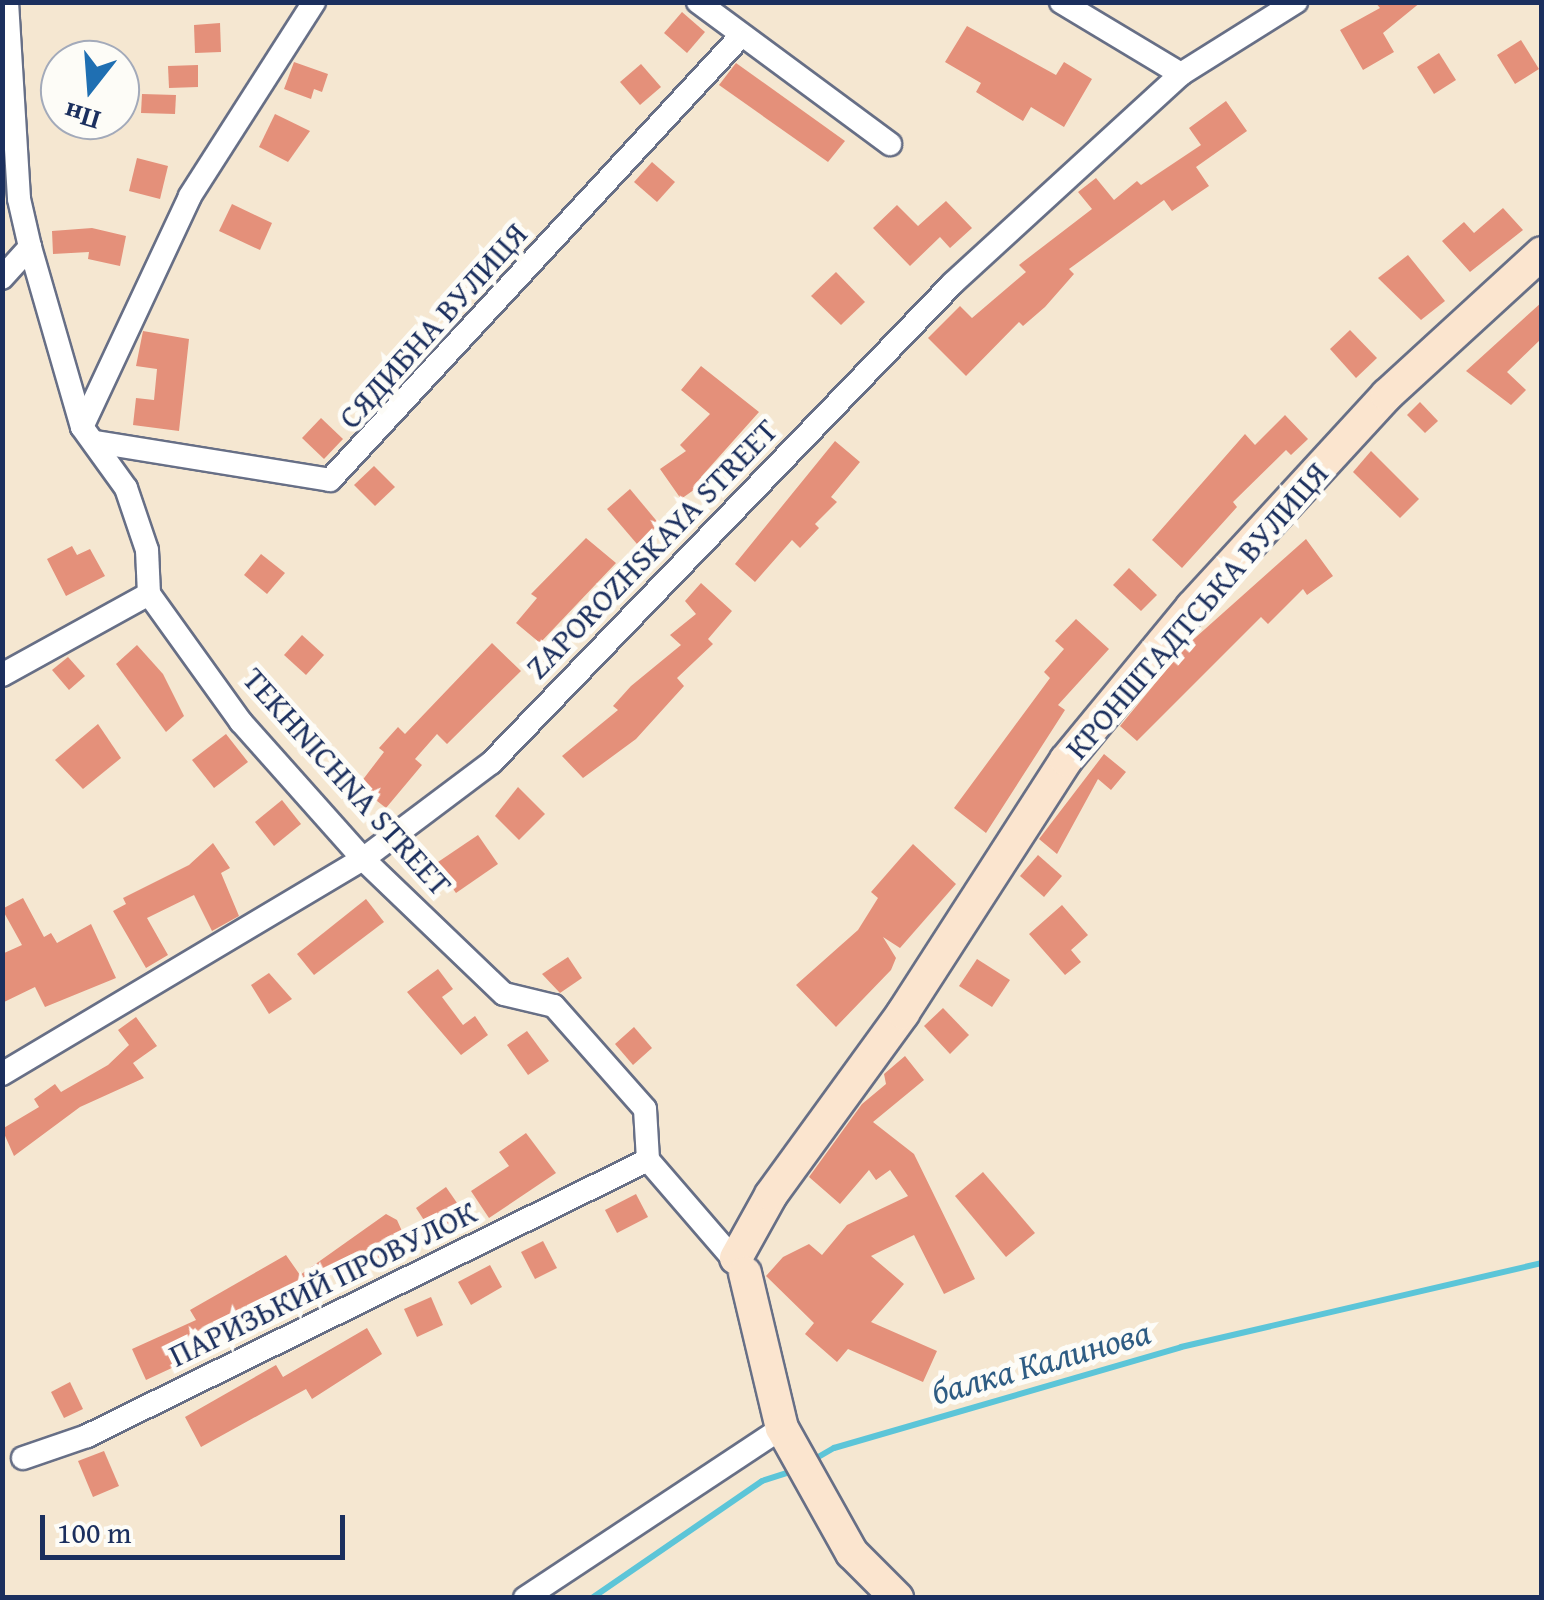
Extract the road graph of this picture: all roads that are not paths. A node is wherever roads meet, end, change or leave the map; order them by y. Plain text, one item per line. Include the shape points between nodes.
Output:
1 (7, 2) edge
2 (314, 2) edge
3 (698, 2) edge
4 (1061, 2) edge
5 (1296, 2) edge
6 (740, 37) junction
7 (1181, 74) junction
8 (890, 144) dead end
9 (30, 248) junction
10 (1542, 253) edge
11 (2, 278) edge
12 (89, 435) junction
13 (148, 594) junction
14 (2, 675) edge
15 (363, 859) junction
16 (2, 1074) edge
17 (648, 1160) junction
18 (740, 1265) junction
19 (782, 1428) junction
20 (23, 1458) dead end
21 (525, 1598) edge
22 (897, 1598) edge

1 - 9 street via 18,199
2 - 12 street via 190,196
3 - 6 street
4 - 7 street
5 - 7 street, ZAPOROZHSKAYA STREET
6 - 8 street
6 - 12 street, СЯДИБНА ВУЛИЦЯ via 330,480
7 - 15 street, ZAPOROZHSKAYA STREET via 952,283 491,764
9 - 11 street
9 - 12 street
10 - 18 street, КРОНШТАДТСЬКА ВУЛИЦЯ via 1388,395 1192,607 1066,760 903,1013 772,1195
12 - 13 street via 126,488 147,550
13 - 14 street
13 - 15 street, TEKHNICHNA STREET via 241,722
15 - 16 street, ZAPOROZHSKAYA STREET
15 - 17 street, TEKHNICHNA STREET via 504,994 554,1006 645,1108
17 - 18 street
17 - 20 street, ПАРИЗЬКИЙ ПРОВУЛОК via 87,1436
18 - 19 street
19 - 21 street
19 - 22 street via 852,1553

